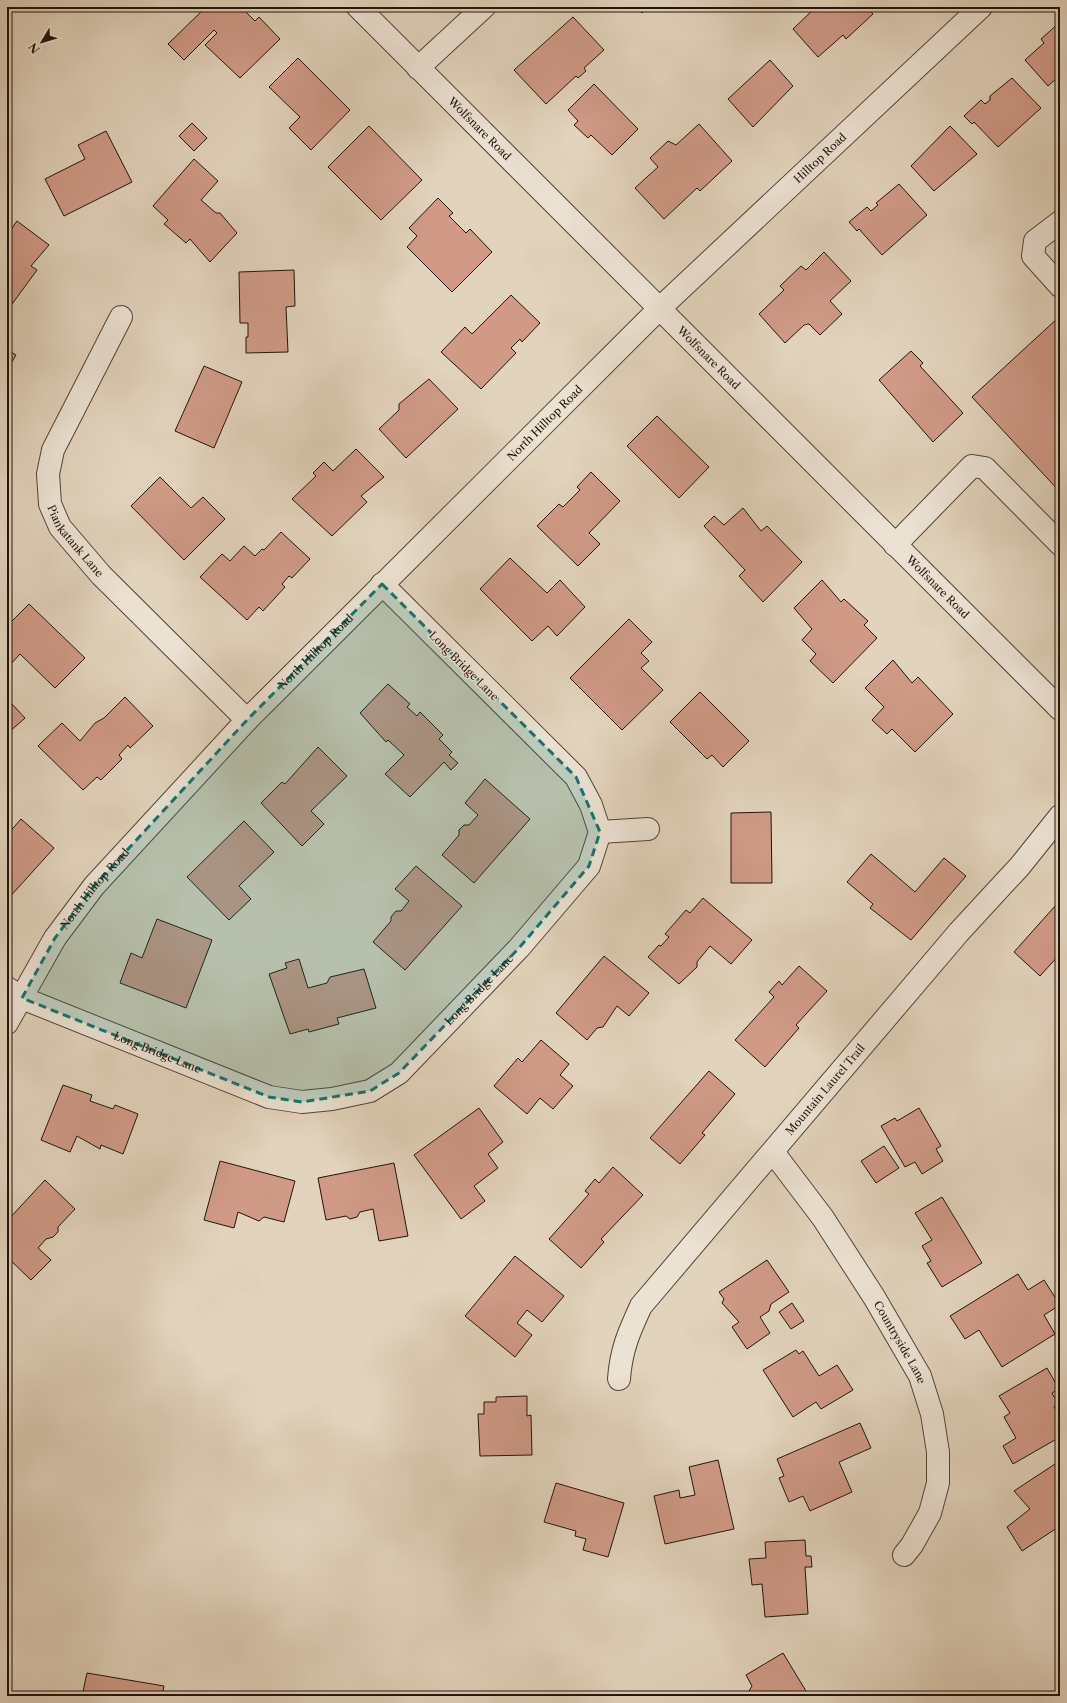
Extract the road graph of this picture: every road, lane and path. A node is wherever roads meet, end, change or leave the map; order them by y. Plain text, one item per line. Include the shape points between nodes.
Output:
1 (358, 7) edge
2 (484, 7) edge
3 (981, 7) edge
4 (418, 68) junction
5 (1060, 222) edge
6 (1060, 286) edge
7 (659, 309) junction
8 (121, 318) dead end
9 (895, 544) junction
10 (1060, 544) edge
11 (382, 584) junction
12 (1059, 707) edge
13 (247, 720) junction
14 (1060, 816) edge
15 (648, 829) dead end
16 (600, 832) junction
17 (14, 993) edge
18 (7, 1023) edge
19 (773, 1152) junction
20 (619, 1379) dead end
21 (904, 1555) dead end

1 - 4 street, Wolfsnare Road
2 - 4 street
3 - 7 street, Hilltop Road
4 - 7 street, Wolfsnare Road
5 - 6 street via 1035,241 1033,256
7 - 9 street, Wolfsnare Road
7 - 11 street, North Hilltop Road
8 - 13 street, Piankatank Lane via 53,450 48,474 50,504 60,527 101,575
9 - 10 street via 972,466 985,468
9 - 12 street, Wolfsnare Road
11 - 13 street, North Hilltop Road
11 - 16 street, Long Bridge Lane via 576,776 591,805
13 - 17 street, North Hilltop Road via 94,886
14 - 19 street, Mountain Laurel Trail via 1020,866 959,932
15 - 16 street
16 - 17 street, Long Bridge Lane via 589,866 519,948 400,1074 370,1091 302,1102 268,1097
17 - 18 street, North Hilltop Road
19 - 20 street, Mountain Laurel Trail via 641,1306 627,1335
19 - 21 street, Countryside Lane via 823,1218 874,1297 920,1376 932,1414 938,1452 938,1484 930,1513

